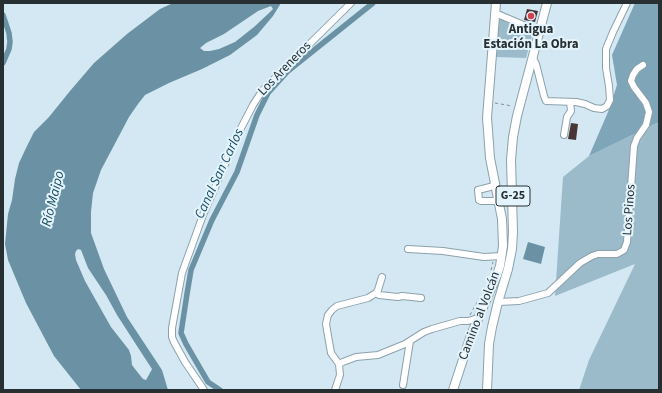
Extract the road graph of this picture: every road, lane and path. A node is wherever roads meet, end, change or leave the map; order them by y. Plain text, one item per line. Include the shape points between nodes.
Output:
1 (351, 3) edge
2 (496, 3) edge
3 (547, 3) edge
4 (627, 3) edge
5 (495, 12) junction
6 (540, 32) junction
7 (533, 58) junction
8 (644, 65) dead end
9 (489, 102) junction
10 (570, 102) junction
11 (520, 107) junction
12 (564, 135) dead end
13 (495, 185) junction
14 (499, 202) junction
15 (408, 249) dead end
16 (498, 256) junction
17 (490, 275) dead end
18 (382, 277) dead end
19 (376, 293) junction
20 (481, 294) dead end
21 (422, 298) dead end
22 (498, 302) junction
23 (478, 318) junction
24 (468, 321) junction
25 (410, 341) junction
26 (339, 364) junction
27 (403, 384) dead end
28 (204, 390) edge
29 (335, 390) edge
30 (453, 390) edge
31 (487, 390) edge

1 - 28 street, Los Areneros via 262,91 252,105 203,215 182,273 172,337
2 - 5 main road, Camino al Volcán / G-25
3 - 6 main road, Camino al Volcán / G-25
4 - 10 street via 606,49 610,100 607,106 602,109
5 - 6 street
5 - 9 main road, Camino al Volcán / G-25
6 - 7 main road, Camino al Volcán / G-25
7 - 10 street via 546,102
7 - 11 main road, Camino al Volcán / G-25
8 - 22 street, Los Pinos via 637,69 631,81 646,102 649,112 646,125 634,146 627,242 624,250 616,254 592,256 580,263 548,293 519,301
9 - 11 path
9 - 13 main road, Camino al Volcán / G-25 via 488,144
10 - 12 street via 571,111
11 - 22 main road, Camino al Volcán / G-25 via 512,148 512,249
13 - 14 main road, Camino al Volcán / G-25
13 - 14 street via 479,189 479,200
14 - 16 main road, Camino al Volcán / G-25 via 503,241
15 - 16 street
16 - 17 path
16 - 23 main road, Camino al Volcán / G-25 via 494,285
18 - 19 street
19 - 21 street
19 - 26 street via 368,298 337,306 328,315 326,324 331,353
20 - 24 path
22 - 31 main road, Camino al Volcán / G-25 via 490,335
23 - 24 street
23 - 30 main road, Camino al Volcán / G-25
24 - 25 street via 432,329
25 - 26 street via 378,355 356,357
25 - 27 street
26 - 29 street via 340,375

